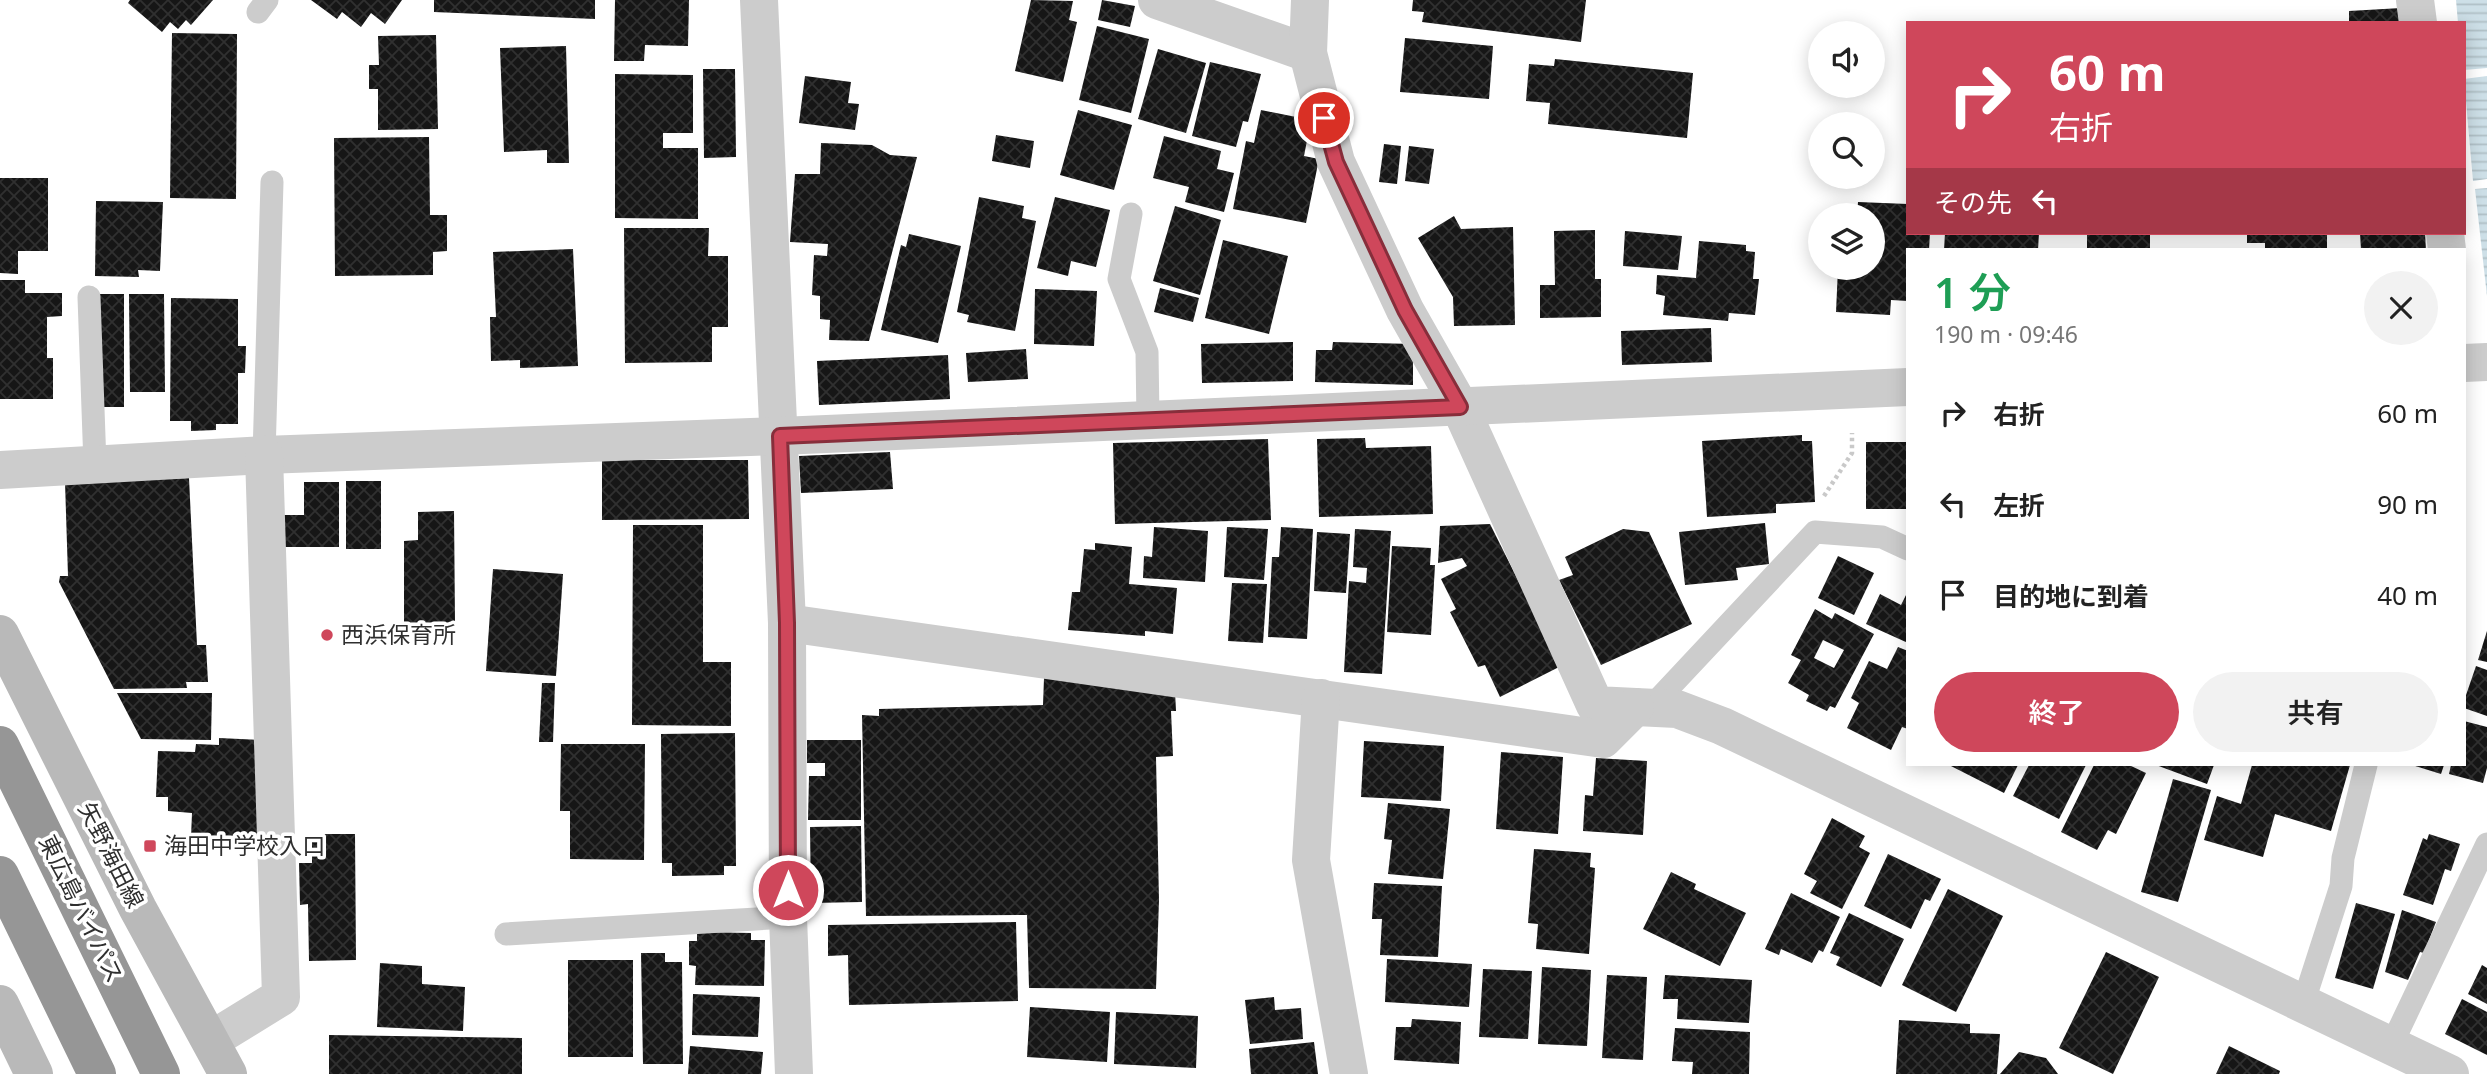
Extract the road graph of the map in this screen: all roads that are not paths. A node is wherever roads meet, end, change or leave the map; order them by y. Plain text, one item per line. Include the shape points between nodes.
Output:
1 (759, 0) edge
2 (1157, 0) edge
3 (1310, 0) edge
4 (2415, 0) edge
5 (2418, 21) edge
6 (1307, 53) junction
7 (272, 182) dead end
8 (1131, 214) dead end
9 (89, 297) dead end
10 (2487, 362) edge
11 (2466, 363) edge
12 (1906, 387) edge
13 (1460, 407) junction
14 (1148, 421) junction
15 (780, 436) junction
16 (264, 454) junction
17 (95, 465) junction
18 (0, 470) edge
19 (1906, 548) edge
20 (787, 623) junction
21 (0, 634) edge
22 (1321, 698) junction
23 (1642, 707) junction
24 (0, 745) edge
25 (2366, 766) edge
26 (2487, 844) edge
27 (0, 875) edge
28 (788, 917) junction
29 (506, 934) dead end
30 (0, 1004) edge
31 (2303, 1004) junction
32 (211, 1040) junction
33 (2391, 1046) junction
34 (34, 1074) edge
35 (97, 1074) edge
36 (161, 1074) edge
37 (228, 1074) edge
38 (794, 1074) edge
39 (1349, 1074) edge
40 (2449, 1074) edge

1 - 15 street
2 - 6 street
3 - 6 street
4 - 5 street
6 - 13 street via 1336,162 1405,310
7 - 16 lane
8 - 14 lane via 1119,279 1147,352
9 - 17 lane
10 - 11 street
12 - 13 street
13 - 14 street
13 - 23 street via 1595,705
14 - 15 street
15 - 16 street
15 - 20 street
16 - 17 street
16 - 32 street via 281,997
17 - 18 street
19 - 23 lane via 1882,537 1815,532
20 - 22 street
20 - 28 street
21 - 32 main road, 矢野海田線 via 138,909
22 - 23 street via 1604,739
22 - 39 street via 1311,860
23 - 31 street via 1677,709 1722,726
24 - 36 highway, 東広島バイパス
25 - 31 lane via 2343,858 2341,886
26 - 33 lane
27 - 35 highway
28 - 29 lane
28 - 38 street
30 - 34 main road
31 - 33 street
32 - 37 main road, 矢野海田線
33 - 40 street

